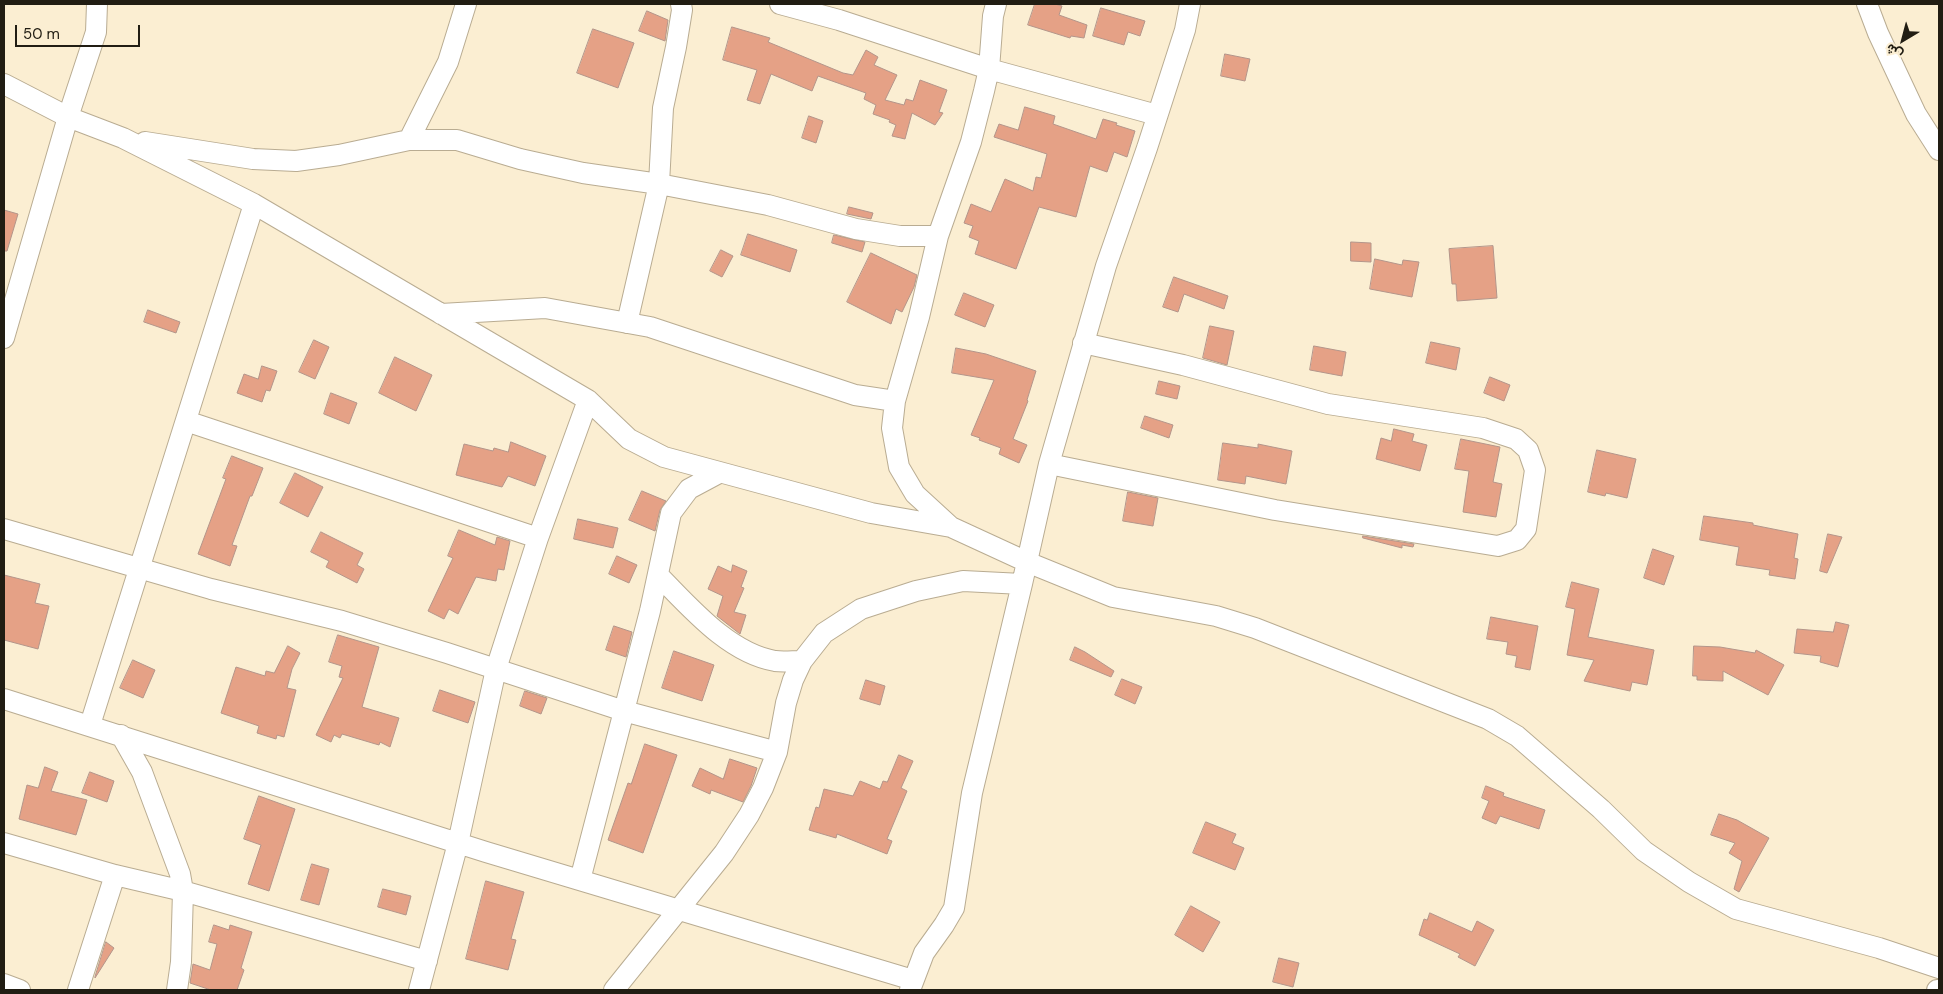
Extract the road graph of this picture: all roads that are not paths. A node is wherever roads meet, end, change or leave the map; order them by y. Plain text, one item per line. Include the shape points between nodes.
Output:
1 (97, 4) edge
2 (466, 4) edge
3 (681, 4) edge
4 (780, 4) edge
5 (996, 4) edge
6 (1190, 4) edge
7 (1868, 4) edge
8 (842, 12) edge
9 (989, 69) junction
10 (4, 84) edge
11 (1157, 115) junction
12 (68, 117) junction
13 (123, 138) junction
14 (409, 140) junction
15 (1939, 150) edge
16 (659, 184) junction
17 (254, 204) junction
18 (938, 236) junction
19 (441, 314) junction
20 (626, 323) junction
21 (4, 338) edge
22 (1083, 344) junction
23 (588, 400) junction
24 (895, 401) junction
25 (186, 422) junction
26 (1049, 464) junction
27 (719, 473) junction
28 (951, 527) junction
29 (4, 529) edge
30 (538, 538) junction
31 (1028, 562) junction
32 (141, 568) junction
33 (658, 575) junction
34 (1022, 584) junction
35 (802, 660) junction
36 (496, 669) junction
37 (5, 706) edge
38 (624, 712) junction
39 (90, 725) junction
40 (121, 735) junction
41 (777, 752) junction
42 (4, 843) edge
43 (458, 843) junction
44 (115, 874) junction
45 (580, 880) junction
46 (184, 891) junction
47 (678, 910) junction
48 (426, 962) junction
49 (1939, 968) edge
50 (4, 984) edge
51 (912, 985) edge
52 (20, 990) edge
53 (78, 990) edge
54 (177, 990) edge
55 (419, 990) edge
56 (614, 990) edge

1 - 12 street via 96,32
2 - 14 street via 448,62
3 - 16 street via 663,108
4 - 8 street
5 - 9 street
6 - 11 street via 1185,30
7 - 15 street via 1916,114
8 - 9 street
9 - 11 street
9 - 18 street via 970,142
10 - 12 street
11 - 22 street
12 - 13 street
12 - 21 street
13 - 14 street via 253,160 296,161
13 - 17 street
14 - 16 street via 458,140 520,159 583,173
16 - 18 street via 768,205 856,229 900,236
16 - 20 street
17 - 19 street
17 - 25 street
18 - 24 street
19 - 20 street via 545,308
19 - 23 street
20 - 24 street via 650,327 855,395
22 - 26 street
22 - 26 street via 1183,364 1328,404 1483,428 1516,439 1528,450 1535,470 1526,529 1517,540 1498,546 1275,510
23 - 27 street via 629,439 664,457
23 - 30 street
24 - 28 street via 892,428 899,467 915,494
25 - 30 street
25 - 32 street
26 - 31 street
27 - 28 street via 871,513
27 - 33 street via 689,489 671,513
28 - 31 street
29 - 32 street
30 - 36 street
31 - 34 street
31 - 49 street via 1113,597 1216,616 1255,628 1488,719 1517,736 1644,850 1689,882 1736,909
32 - 36 street via 342,621
32 - 39 street
33 - 35 street via 706,623 737,646 775,661
33 - 38 street
34 - 35 street via 963,582 916,591 861,608 824,633
34 - 51 street via 972,793 954,908 924,953
35 - 41 street via 786,703
36 - 38 street
36 - 43 street
37 - 39 street
38 - 41 street
38 - 45 street
39 - 40 street
40 - 43 street
40 - 46 street via 142,772
41 - 47 street via 749,814 724,853
42 - 44 street
43 - 45 street
43 - 48 street
44 - 46 street
44 - 53 street
45 - 47 street
46 - 48 street
46 - 54 street
47 - 51 street
47 - 56 street
48 - 55 street
50 - 52 street

